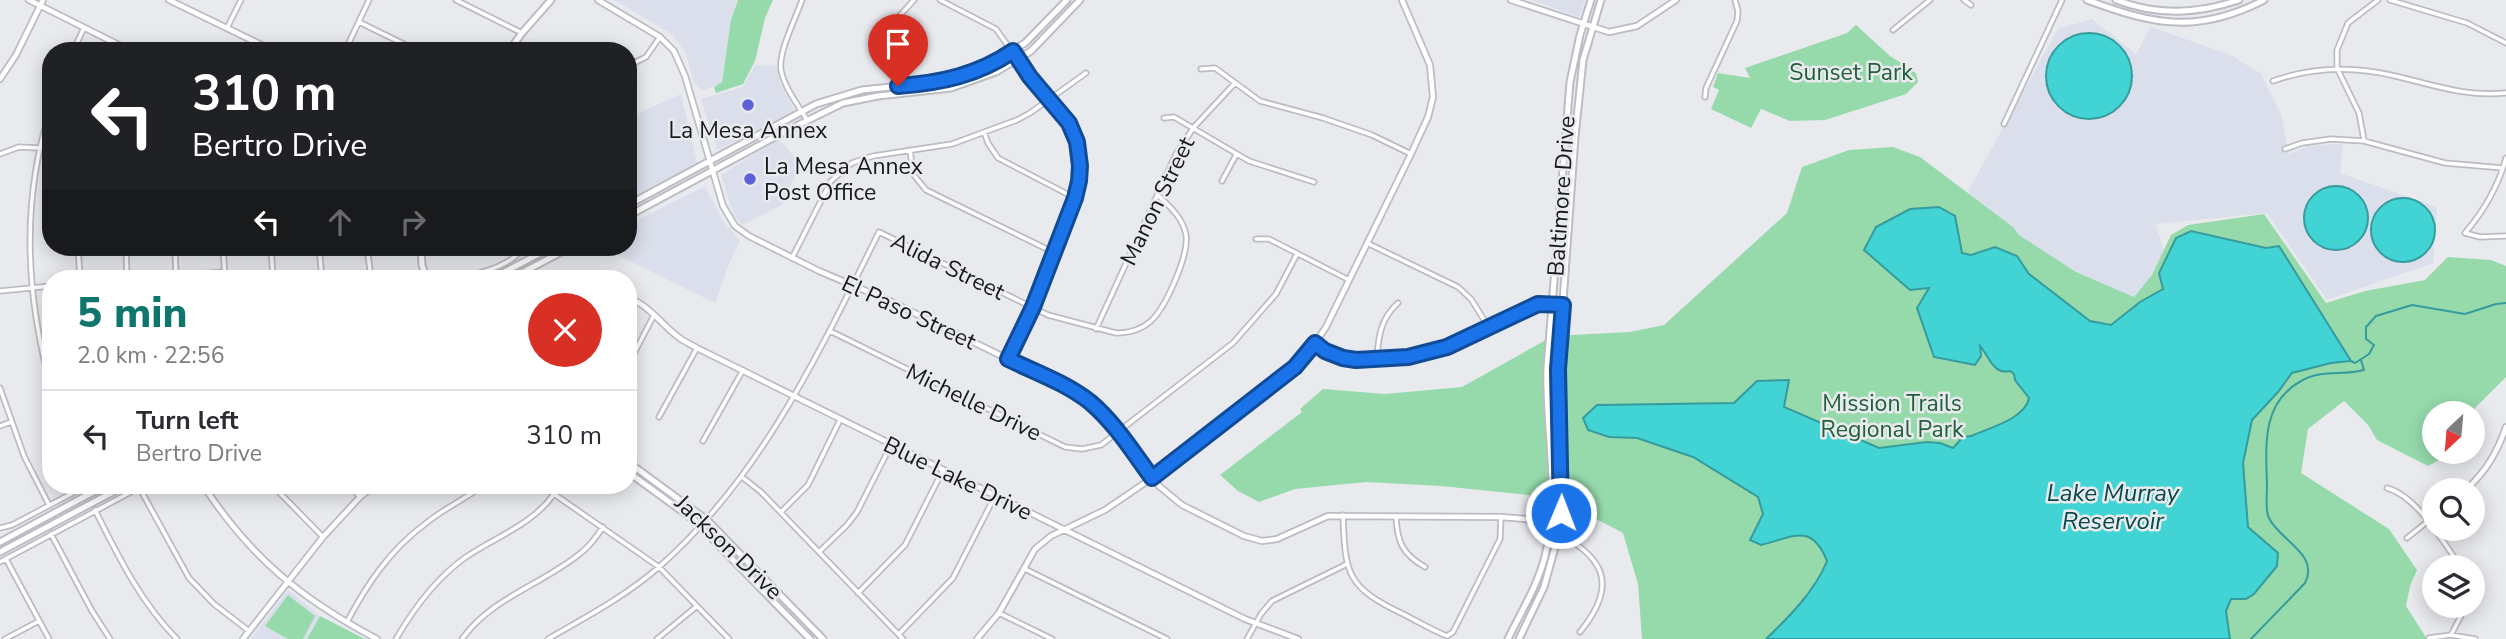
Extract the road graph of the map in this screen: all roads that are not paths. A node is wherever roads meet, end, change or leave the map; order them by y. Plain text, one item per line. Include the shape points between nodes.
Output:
1 (29, 0) edge
2 (169, 0) edge
3 (241, 0) edge
4 (369, 0) edge
5 (456, 0) edge
6 (551, 0) edge
7 (598, 0) edge
8 (802, 0) edge
9 (914, 0) edge
10 (940, 0) edge
11 (1067, 0) edge
12 (1080, 0) edge
13 (1402, 0) edge
14 (1511, 0) edge
15 (1591, 0) edge
16 (1601, 0) edge
17 (1676, 0) edge
18 (1735, 0) edge
19 (1930, 0) edge
20 (1964, 0) edge
21 (2062, 0) edge
22 (2087, 0) edge
23 (2116, 0) edge
24 (2239, 0) edge
25 (2264, 0) edge
26 (2378, 0) edge
27 (2390, 0) edge
28 (177, 2) edge
29 (41, 3) edge
30 (467, 3) edge
31 (1971, 5) dead end
32 (359, 22) junction
33 (892, 24) dead end
34 (1583, 25) junction
35 (84, 27) junction
36 (228, 28) junction
37 (1592, 28) junction
38 (1894, 30) dead end
39 (522, 33) junction
40 (660, 37) junction
41 (77, 42) edge
42 (113, 42) edge
43 (256, 42) edge
44 (349, 42) edge
45 (400, 42) edge
46 (516, 42) edge
47 (2506, 43) edge
48 (1013, 51) junction
49 (1018, 59) junction
50 (637, 62) edge
51 (2337, 68) junction
52 (1201, 69) dead end
53 (1086, 73) dead end
54 (0, 79) edge
55 (2273, 81) dead end
56 (1570, 82) junction
57 (1580, 82) junction
58 (1235, 83) junction
59 (2506, 93) edge
60 (1705, 97) dead end
61 (1049, 100) junction
62 (802, 112) junction
63 (1164, 118) dead end
64 (807, 120) junction
65 (2004, 124) dead end
66 (1194, 127) junction
67 (984, 132) junction
68 (42, 141) edge
69 (2364, 141) junction
70 (40, 148) junction
71 (2285, 149) dead end
72 (910, 150) junction
73 (0, 154) edge
74 (1411, 154) junction
75 (1236, 155) junction
76 (2506, 158) edge
77 (709, 162) junction
78 (2503, 168) junction
79 (712, 171) junction
80 (1222, 181) dead end
81 (1314, 182) dead end
82 (1158, 195) junction
83 (1075, 198) junction
84 (637, 200) edge
85 (637, 211) edge
86 (2506, 236) edge
87 (1256, 239) dead end
88 (1366, 242) junction
89 (1053, 252) junction
90 (1297, 254) junction
91 (516, 256) edge
92 (535, 256) edge
93 (554, 256) edge
94 (792, 258) junction
95 (490, 270) edge
96 (508, 270) edge
97 (527, 270) edge
98 (1349, 279) junction
99 (852, 285) junction
100 (42, 287) edge
101 (32, 288) junction
102 (0, 291) edge
103 (637, 302) edge
104 (1398, 303) dead end
105 (1553, 304) junction
106 (1563, 305) junction
107 (1033, 307) junction
108 (654, 315) junction
109 (1488, 327) junction
110 (1096, 329) junction
111 (830, 331) junction
112 (1315, 343) junction
113 (637, 348) edge
114 (697, 348) junction
115 (42, 353) edge
116 (1008, 359) junction
117 (1377, 359) junction
118 (743, 370) junction
119 (0, 388) edge
120 (794, 397) junction
121 (659, 417) dead end
122 (840, 419) junction
123 (11, 422) junction
124 (0, 426) edge
125 (2506, 427) edge
126 (1118, 432) junction
127 (703, 441) dead end
128 (891, 445) junction
129 (2503, 445) edge
130 (637, 468) edge
131 (943, 470) junction
132 (743, 477) junction
133 (637, 478) edge
134 (1152, 478) junction
135 (2478, 478) edge
136 (2386, 488) dead end
137 (42, 492) edge
138 (43, 494) edge
139 (70, 494) edge
140 (89, 494) edge
141 (109, 494) edge
142 (126, 494) edge
143 (146, 494) edge
144 (210, 494) edge
145 (281, 494) edge
146 (357, 494) edge
147 (364, 494) edge
148 (470, 494) edge
149 (554, 494) joint
150 (995, 496) junction
151 (360, 497) junction
152 (49, 505) junction
153 (95, 510) junction
154 (781, 512) junction
155 (1343, 516) junction
156 (1396, 516) junction
157 (2422, 516) edge
158 (1501, 517) junction
159 (707, 520) junction
160 (701, 526) junction
161 (2422, 526) edge
162 (603, 527) junction
163 (0, 528) edge
164 (1550, 528) junction
165 (1062, 529) junction
166 (1559, 533) junction
167 (51, 534) junction
168 (323, 537) junction
169 (2407, 538) dead end
170 (2442, 541) edge
171 (0, 542) edge
172 (0, 552) edge
173 (819, 552) junction
174 (2453, 555) edge
175 (6, 559) junction
176 (0, 562) edge
177 (1347, 564) junction
178 (659, 567) junction
179 (1425, 567) dead end
180 (1023, 568) junction
181 (288, 582) junction
182 (858, 593) junction
183 (697, 606) junction
184 (999, 612) junction
185 (2460, 618) edge
186 (39, 621) junction
187 (346, 623) junction
188 (1255, 624) junction
189 (249, 631) junction
190 (1580, 632) dead end
191 (899, 634) junction
192 (2451, 635) junction
193 (2429, 638) edge
194 (5, 639) edge
195 (49, 639) edge
196 (110, 639) edge
197 (177, 639) edge
198 (243, 639) edge
199 (377, 639) edge
200 (396, 639) edge
201 (462, 639) edge
202 (548, 639) edge
203 (657, 639) edge
204 (729, 639) edge
205 (810, 639) edge
206 (822, 639) edge
207 (903, 639) edge
208 (977, 639) edge
209 (1052, 639) edge
210 (1167, 639) edge
211 (1247, 639) edge
212 (1298, 639) edge
213 (1508, 639) edge
214 (1519, 639) edge
215 (2474, 639) edge

1 - 29 street
2 - 28 street
3 - 36 street
4 - 32 street
5 - 30 street
6 - 39 main road
7 - 40 street, El Paso Street
8 - 62 street via 780,64
9 - 33 street
10 - 48 street via 996,29
11 - 48 main road
12 - 49 main road
13 - 74 street via 1432,76 1428,117
14 - 34 street
15 - 34 main road, Baltimore Drive
16 - 37 main road, Baltimore Drive
17 - 37 street via 1632,29 1609,32
18 - 60 street via 1737,21
19 - 38 street
20 - 31 street
21 - 65 street
22 - 25 main road via 2135,17 2170,23 2211,20
23 - 24 main road via 2171,13 2208,10
26 - 51 street via 2348,23 2337,50
27 - 47 street via 2468,23
28 - 36 street
29 - 35 street
29 - 54 street
30 - 39 street
32 - 44 street
32 - 45 street
34 - 37 street
34 - 56 main road, Baltimore Drive
35 - 41 street
35 - 42 street
36 - 43 street
37 - 57 main road, Baltimore Drive
39 - 46 main road
40 - 50 street
40 - 77 street, El Paso Street via 681,66
48 - 49 street
48 - 62 main road via 962,76 862,90
49 - 61 street
49 - 64 main road via 960,86 843,103
51 - 55 street
51 - 59 street via 2393,75 2475,95
51 - 69 street via 2359,113
52 - 58 street via 1215,68
53 - 61 street
56 - 57 street
56 - 105 main road, Baltimore Drive
57 - 106 main road, Baltimore Drive
58 - 66 street, Manon Street
58 - 74 street via 1260,101 1372,135
61 - 67 street via 1017,120
61 - 83 street via 1065,117 1077,142 1080,174
62 - 64 street
62 - 77 main road
63 - 66 street via 1174,117
64 - 79 main road
66 - 75 street
66 - 82 street, Manon Street
67 - 72 street via 952,144
67 - 83 street via 998,158
68 - 70 street
69 - 71 street via 2331,139
69 - 78 street via 2445,163
70 - 73 street via 19,147
70 - 101 street via 30,222
72 - 89 street via 913,174 923,187
72 - 94 street via 863,159 840,171
74 - 88 street
75 - 80 street
75 - 81 street
76 - 78 street
77 - 79 street, El Paso Street
77 - 84 main road
78 - 86 street via 2493,195 2465,233
79 - 85 main road
79 - 94 street, El Paso Street via 735,226
82 - 110 street, Manon Street
82 - 110 street, Alida Street via 1177,214 1186,235 1186,252 1170,289 1157,315 1140,328 1121,333
83 - 89 street
87 - 90 street via 1269,239
88 - 98 street
88 - 109 street via 1458,287
89 - 107 street
90 - 98 street
90 - 126 street, Michelle Drive via 1276,294 1233,343
91 - 95 street
92 - 96 main road
93 - 97 main road
94 - 99 street, El Paso Street
98 - 112 street
99 - 107 street, Alida Street via 879,232
99 - 111 street
99 - 116 street, El Paso Street
100 - 101 street
101 - 102 street
101 - 115 street
103 - 108 street, Blue Lake Drive
104 - 117 street via 1381,328
105 - 106 street
105 - 109 street via 1538,304
105 - 164 main road, Baltimore Drive via 1546,401
106 - 166 main road, Baltimore Drive via 1558,369
107 - 110 street, Alida Street
107 - 116 street
108 - 113 street
108 - 114 street, Blue Lake Drive via 678,338
109 - 117 street via 1431,353
111 - 120 street
111 - 126 street, Michelle Drive via 1065,447 1092,448
112 - 117 street via 1343,358
112 - 134 street via 1295,367
114 - 118 street, Blue Lake Drive
114 - 121 street
116 - 126 street, El Paso Street via 1079,394
118 - 120 street, Blue Lake Drive
118 - 127 street
119 - 123 street
120 - 122 street, Blue Lake Drive
120 - 132 street
122 - 128 street, Blue Lake Drive
122 - 154 street via 808,485
123 - 124 street
123 - 137 street
125 - 129 street
126 - 134 street, El Paso Street
128 - 131 street, Blue Lake Drive
128 - 173 street via 858,512
129 - 135 street
130 - 159 main road, Jackson Drive
131 - 150 street, Blue Lake Drive
131 - 182 street via 905,545
132 - 154 street
132 - 159 street
133 - 160 main road, Jackson Drive
134 - 155 street, El Paso Street via 1182,505 1258,541 1277,539 1316,519
134 - 165 street via 1105,510
136 - 157 street via 2406,498
138 - 152 street
139 - 152 street
140 - 171 main road
141 - 172 main road
142 - 153 street
143 - 189 street via 189,578
144 - 181 street via 242,539
145 - 168 street
146 - 151 street
147 - 151 street
148 - 187 street via 402,543 370,581
149 - 162 street
149 - 200 street via 530,519 458,563 415,608
150 - 165 street, Blue Lake Drive
150 - 191 street via 953,578
151 - 168 street
152 - 163 street
153 - 167 street
153 - 197 street via 154,615
154 - 173 street
155 - 156 street, El Paso Street
155 - 177 street
156 - 158 street, El Paso Street
156 - 179 street via 1404,552
158 - 164 street, El Paso Street via 1526,519
158 - 177 street via 1500,539 1447,636 1372,598
159 - 160 street
159 - 206 main road, Jackson Drive
160 - 178 street
160 - 205 main road, Jackson Drive
161 - 169 street
162 - 178 street
162 - 201 street via 580,554 498,605
164 - 166 street
164 - 213 main road, Baltimore Drive via 1545,558
165 - 180 street via 1035,550
165 - 188 street, Blue Lake Drive
166 - 190 street via 1590,553 1601,575 1602,593
166 - 214 main road, Baltimore Drive via 1544,587
167 - 175 street
167 - 196 street
168 - 181 street
170 - 174 street
173 - 182 street
175 - 176 street
175 - 186 street
177 - 188 street via 1272,601
178 - 183 street
178 - 202 street via 610,603
180 - 184 street
180 - 210 street
181 - 187 street
181 - 189 street
182 - 191 street
183 - 203 street
183 - 204 street
184 - 208 street
184 - 209 street
185 - 192 street
186 - 194 street
186 - 195 street
187 - 199 street
188 - 211 street
188 - 212 street, Blue Lake Drive
189 - 198 street
191 - 207 street
192 - 193 street
192 - 215 street

